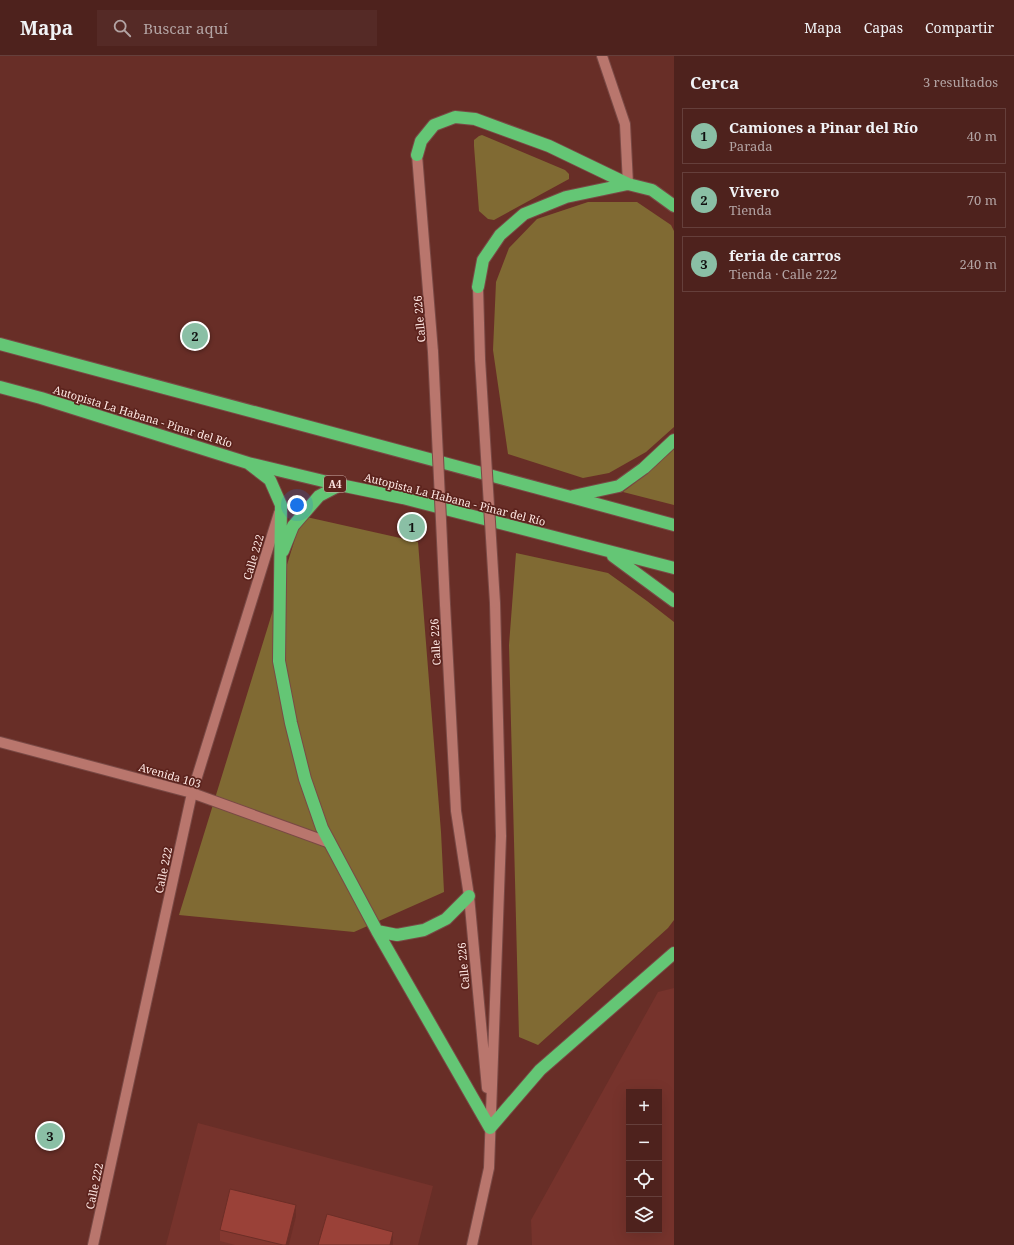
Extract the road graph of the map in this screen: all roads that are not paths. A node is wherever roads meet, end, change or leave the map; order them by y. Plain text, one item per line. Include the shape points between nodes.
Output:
1 (602, 56) edge
2 (417, 155) joint
3 (628, 184) junction
4 (674, 206) edge
5 (478, 287) joint
6 (0, 344) edge
7 (0, 387) edge
8 (674, 440) edge
9 (248, 463) junction
10 (340, 485) junction
11 (571, 496) junction
12 (281, 506) junction
13 (674, 526) edge
14 (607, 551) junction
15 (280, 558) junction
16 (674, 568) edge
17 (674, 600) edge
18 (0, 742) edge
19 (192, 793) junction
20 (330, 844) junction
21 (469, 896) junction
22 (377, 931) junction
23 (674, 953) edge
24 (490, 1128) junction
25 (93, 1245) edge
26 (472, 1245) edge

1 - 3 main road via 625,124
2 - 3 highway via 420,140 434,125 458,117 475,119 549,146
2 - 21 main road, Calle 226, bridge via 433,352 456,811
3 - 4 highway via 652,190
3 - 5 highway via 566,197 524,214 500,235 483,260
5 - 24 main road, Calle 226, bridge via 495,603 501,836
6 - 11 highway
7 - 9 highway, Autopista La Habana - Pinar del Río / A4
8 - 11 highway via 644,468 619,486
9 - 10 highway, Autopista La Habana - Pinar del Río / A4
9 - 12 highway via 270,480
10 - 14 highway, Autopista La Habana - Pinar del Río / A4 via 404,498
10 - 15 highway via 319,496 293,526
11 - 13 highway
12 - 15 highway
12 - 19 main road, Calle 222
14 - 16 highway, Autopista La Habana - Pinar del Río / A4
14 - 17 highway
15 - 20 highway via 279,661 305,779
18 - 19 main road, Avenida 103
19 - 20 main road, Avenida 103
19 - 25 main road, Calle 222
20 - 22 highway
21 - 22 highway via 446,919 424,930 397,935
21 - 24 main road, Calle 226
22 - 24 highway
23 - 24 highway via 540,1070
24 - 26 main road, Calle 226 via 489,1168

